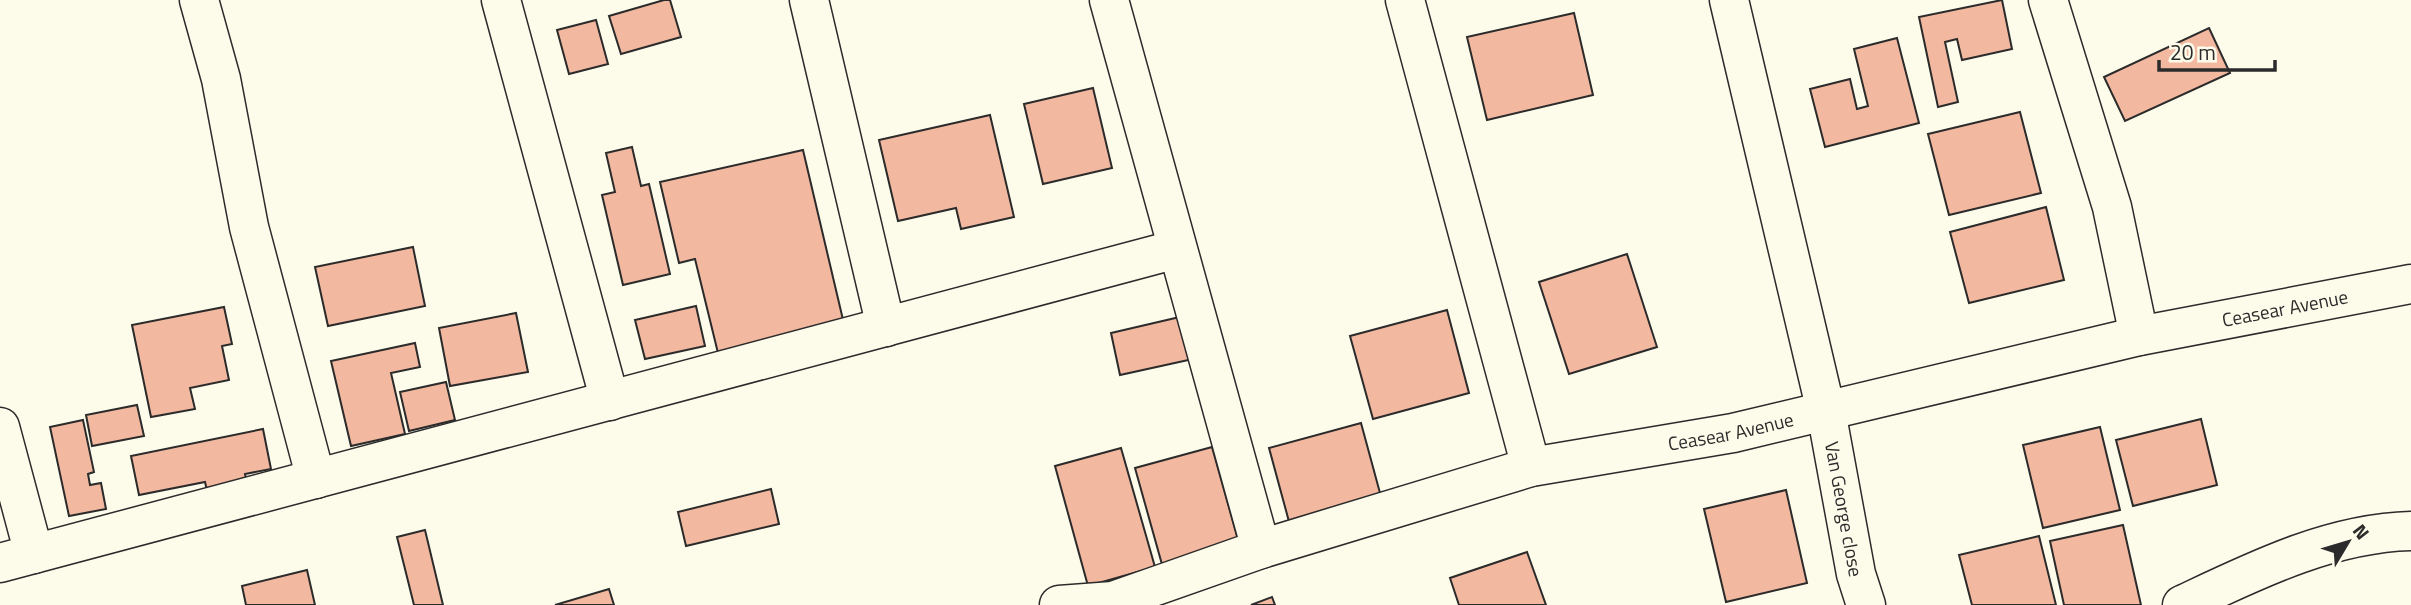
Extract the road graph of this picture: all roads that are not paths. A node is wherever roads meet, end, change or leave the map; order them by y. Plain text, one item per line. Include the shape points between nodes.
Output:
1 (199, 0) edge
2 (501, 0) edge
3 (809, 0) edge
4 (1109, 0) edge
5 (1405, 0) edge
6 (1729, 0) edge
7 (2048, 0) edge
8 (1177, 249) junction
9 (2411, 284) edge
10 (886, 327) junction
11 (2139, 336) junction
12 (610, 401) junction
13 (1826, 411) junction
14 (0, 427) edge
15 (1531, 467) junction
16 (316, 479) junction
17 (2411, 531) edge
18 (1261, 549) junction
19 (17, 558) edge
20 (1059, 605) edge
21 (1866, 605) edge
22 (2182, 605) edge

1 - 16 street via 221,79 249,227
2 - 12 street
3 - 10 street
4 - 8 street
5 - 15 street
6 - 13 street, Van George close
7 - 11 street via 2112,207
8 - 10 street
8 - 18 street
9 - 11 street, Ceasear Avenue
10 - 12 street
11 - 13 street, Ceasear Avenue
12 - 16 street
13 - 15 street, Ceasear Avenue via 1733,433
13 - 21 street, Van George close via 1856,574
14 - 19 street
15 - 18 street, Ceasear Avenue
16 - 19 street
17 - 22 street via 2333,541
18 - 20 street, Ceasear Avenue via 1113,601

